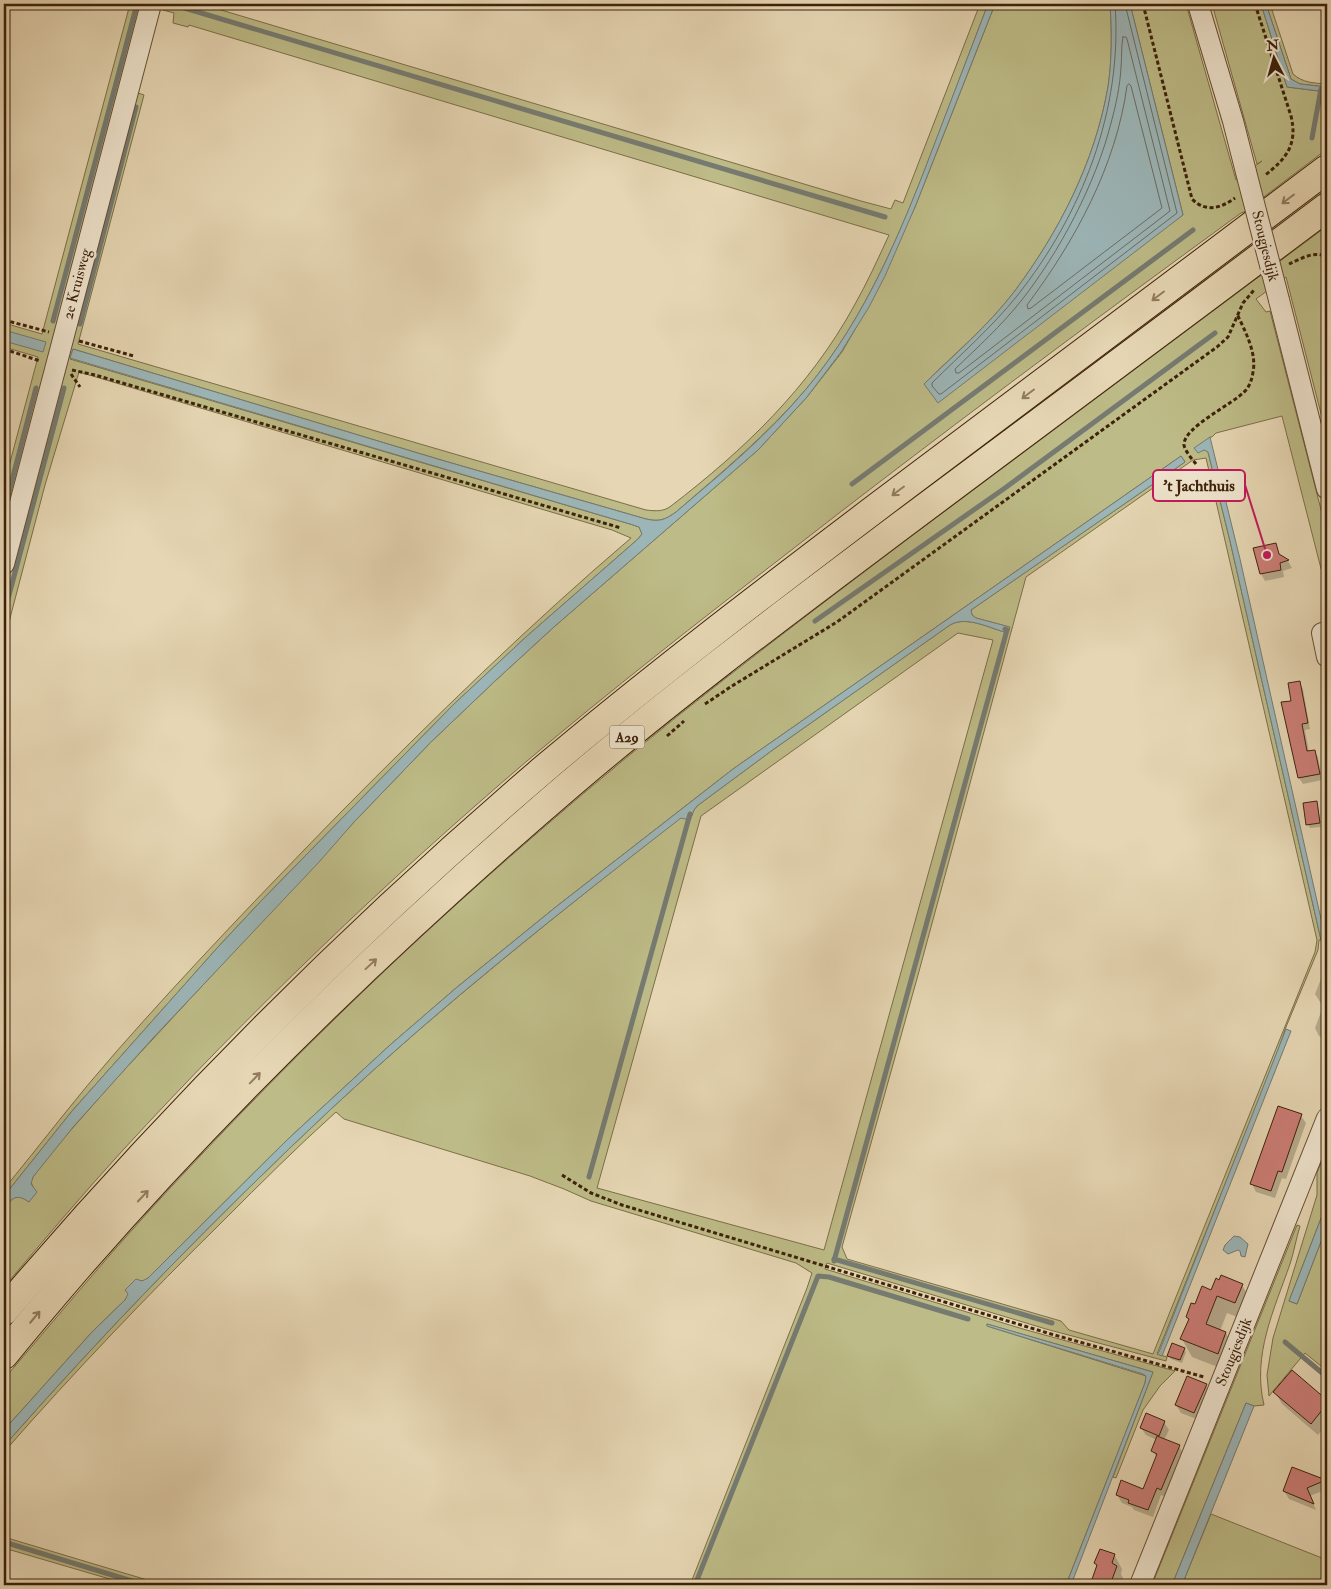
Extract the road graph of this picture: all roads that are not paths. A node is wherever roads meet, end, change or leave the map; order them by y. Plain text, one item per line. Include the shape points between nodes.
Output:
1 (151, 4) edge
2 (1198, 4) edge
3 (1327, 169) edge
4 (1327, 207) edge
5 (1327, 489) edge
6 (4, 564) edge
7 (1322, 633) dead end
8 (1327, 657) edge
9 (1327, 1118) edge
10 (4, 1311) edge
11 (4, 1354) edge
12 (1140, 1585) edge

1 - 6 street, 2e Kruisweg
2 - 5 street, Stougjesdijk, bridge via 1233,120
3 -> 10 highway, A29 via 724,623 546,768 341,953 240,1053 140,1158
11 -> 4 highway, A29 via 136,1203 274,1058 400,937 570,784 707,673
7 - 8 street
9 - 12 street, Stougjesdijk

